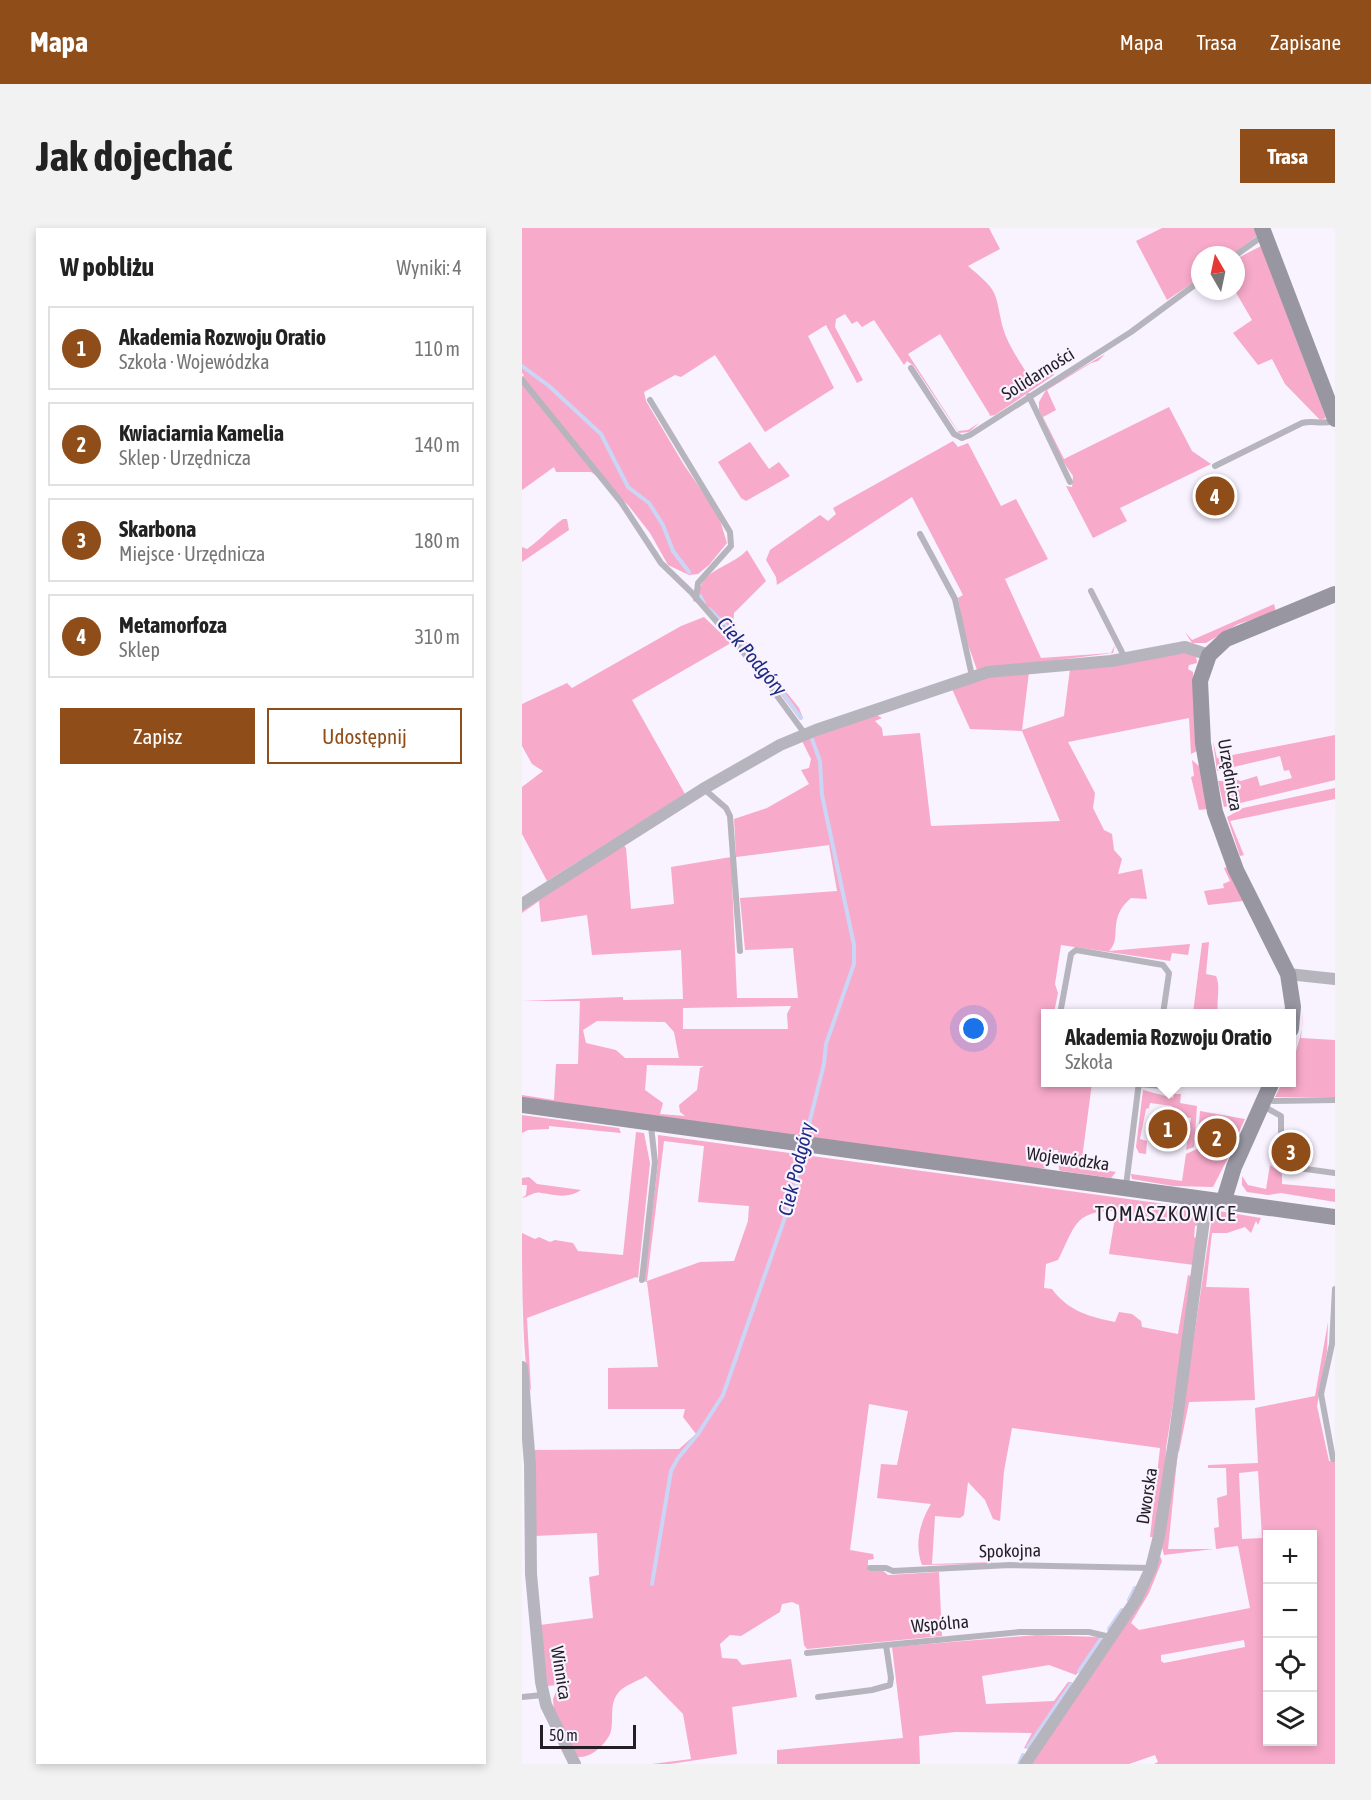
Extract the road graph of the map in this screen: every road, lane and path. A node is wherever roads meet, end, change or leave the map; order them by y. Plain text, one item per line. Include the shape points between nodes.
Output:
1 (1264, 231) edge
2 (1245, 247) edge
3 (1191, 288) edge
4 (911, 368) dead end
5 (522, 381) edge
6 (1029, 396) junction
7 (650, 400) dead end
8 (1335, 420) edge
9 (1215, 466) dead end
10 (1070, 482) dead end
11 (920, 534) dead end
12 (1091, 591) dead end
13 (1335, 594) edge
14 (696, 599) junction
15 (1209, 655) junction
16 (1125, 659) junction
17 (972, 676) junction
18 (805, 734) junction
19 (703, 789) junction
20 (522, 904) edge
21 (740, 951) dead end
22 (1288, 974) junction
23 (1335, 979) edge
24 (1061, 1009) edge
25 (1164, 1009) edge
26 (1293, 1009) edge
27 (1138, 1087) edge
28 (1267, 1095) edge
29 (1335, 1100) edge
30 (522, 1105) edge
31 (651, 1122) junction
32 (1335, 1173) edge
33 (1126, 1186) junction
34 (1215, 1199) junction
35 (1335, 1216) edge
36 (642, 1280) dead end
37 (1335, 1289) edge
38 (522, 1367) edge
39 (1333, 1459) dead end
40 (870, 1568) dead end
41 (1151, 1568) junction
42 (1111, 1637) junction
43 (886, 1645) junction
44 (807, 1653) dead end
45 (543, 1695) junction
46 (522, 1697) edge
47 (818, 1697) dead end
48 (575, 1764) edge
49 (1025, 1764) edge

1 - 2 lane
1 - 8 street
3 - 6 lane, Solidarności via 1131,332
4 - 6 lane, Solidarności via 954,434 962,438
5 - 14 lane via 621,502 661,564
6 - 10 lane
7 - 14 lane via 730,532 731,546 698,583
8 - 9 lane via 1320,425 1302,423
11 - 17 lane via 955,599
12 - 16 lane
13 - 15 street via 1237,633
14 - 18 lane via 756,667
15 - 16 street via 1185,647
15 - 22 street, Urzędnicza via 1203,667 1200,695 1203,743 1215,812 1236,870
16 - 17 street via 1025,666
17 - 18 street
18 - 19 street
19 - 20 street
19 - 21 lane via 730,816
22 - 23 street
22 - 26 street, Urzędnicza
24 - 25 lane via 1071,954 1076,950 1163,965 1169,973
27 - 33 lane
28 - 29 lane via 1273,1101
28 - 32 lane via 1281,1116 1281,1149 1288,1163 1296,1169
28 - 34 street
30 - 31 street, Wojewódzka
31 - 33 street, Wojewódzka
31 - 36 lane via 655,1162
33 - 34 street, Wojewódzka
34 - 35 street, Wojewódzka
34 - 41 street, Dworska
37 - 39 lane via 1332,1344 1321,1394
38 - 45 street, Winnica via 530,1464 531,1574
40 - 41 lane, Spokojna
41 - 42 street, Dworska via 1136,1600
42 - 43 lane, Wspólna via 1089,1632 1020,1632
42 - 49 street, Dworska
43 - 44 lane
43 - 47 lane, Wspólna via 890,1685
45 - 46 lane
45 - 48 street, Winnica

